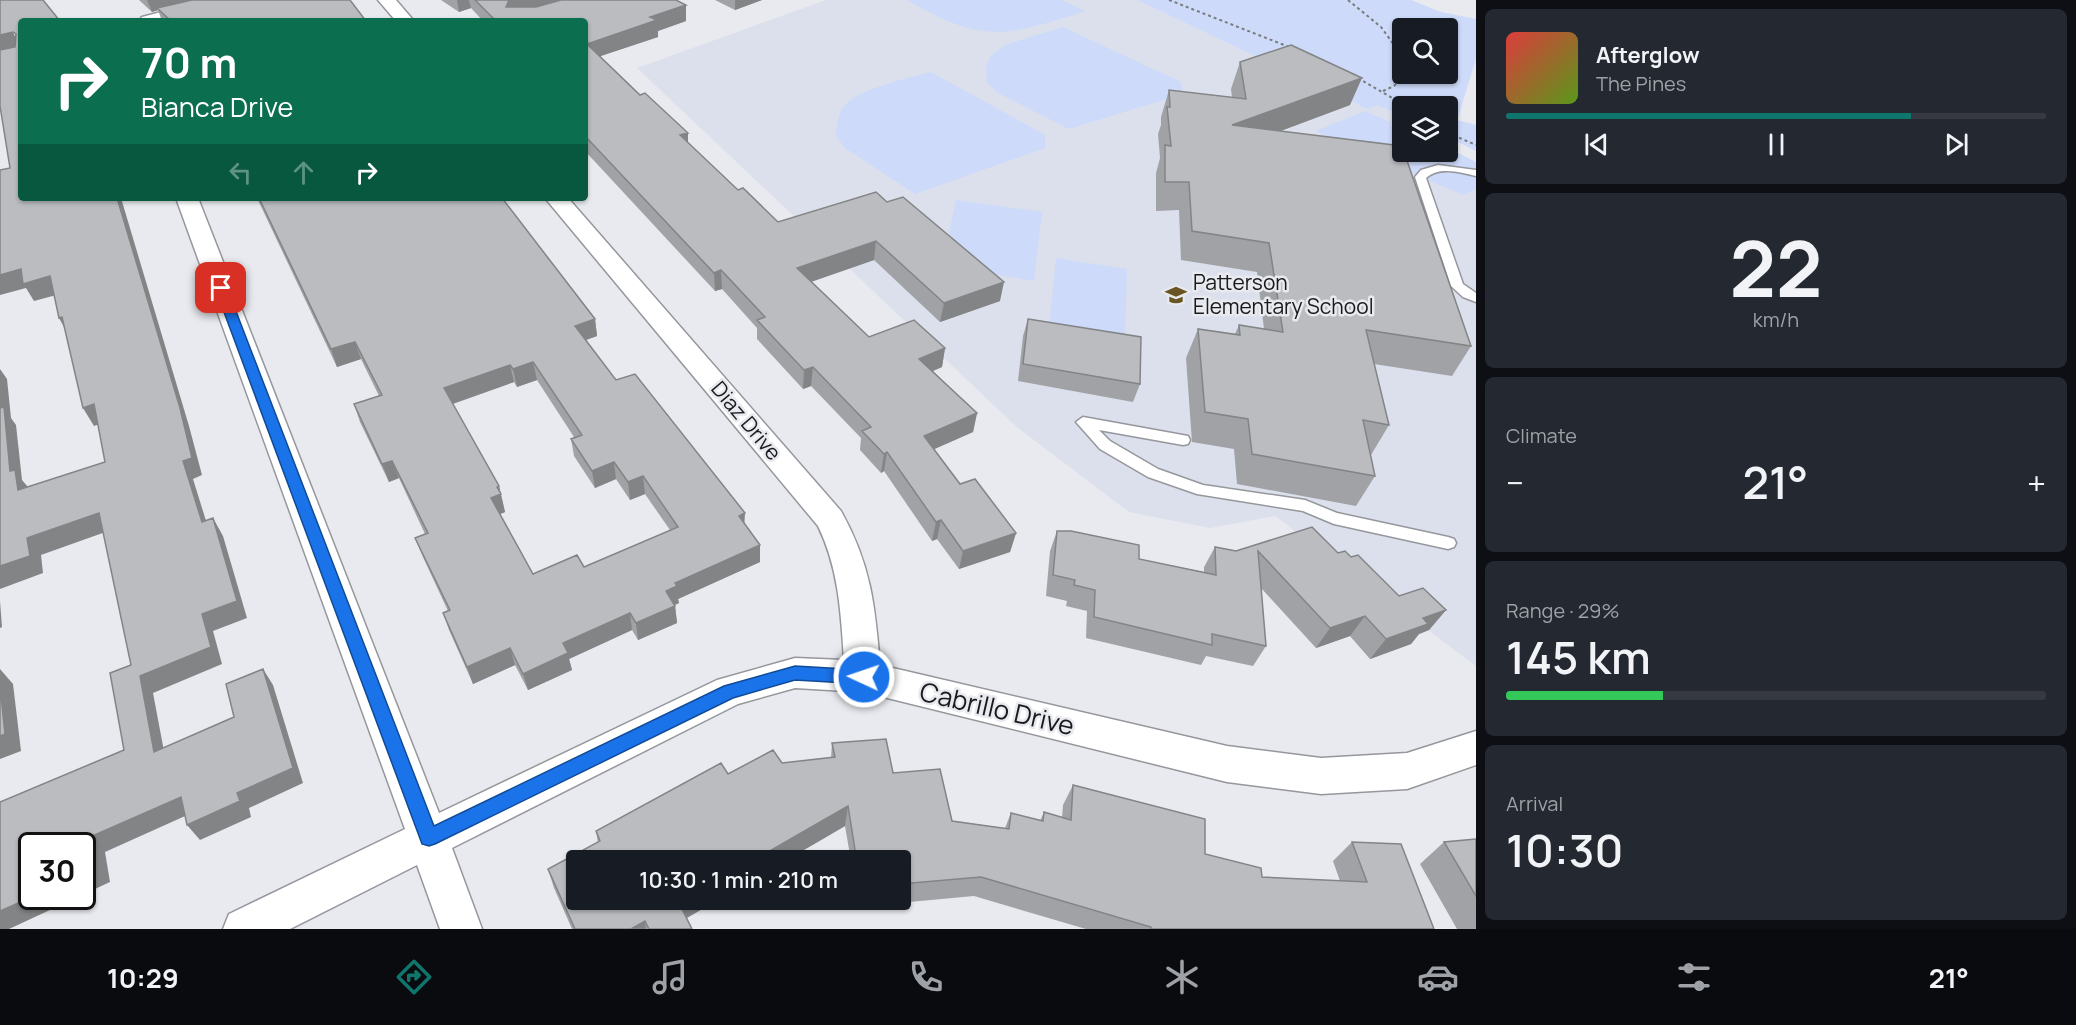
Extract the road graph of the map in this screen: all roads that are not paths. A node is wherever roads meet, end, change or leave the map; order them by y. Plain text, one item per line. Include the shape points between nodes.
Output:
1 (227, 0) edge
2 (387, 0) edge
3 (159, 18) edge
4 (402, 18) edge
5 (1476, 173) edge
6 (188, 201) edge
7 (559, 201) edge
8 (1476, 298) edge
9 (1183, 440) dead end
10 (1448, 543) dead end
11 (864, 677) junction
12 (1476, 748) edge
13 (429, 837) junction
14 (244, 929) edge
15 (461, 929) edge

1 - 3 street
2 - 4 street
5 - 8 lane via 1443,168 1420,177 1457,286
6 - 13 street
7 - 11 street, Diaz Drive via 830,519 852,566
9 - 10 lane via 1083,422 1105,445 1153,473 1202,490 1305,506 1335,518
11 - 12 street, Cabrillo Drive via 1227,764 1321,776 1407,771
11 - 13 street, Cabrillo Drive via 795,673 730,691
13 - 14 street, Cabrillo Drive
13 - 15 street

